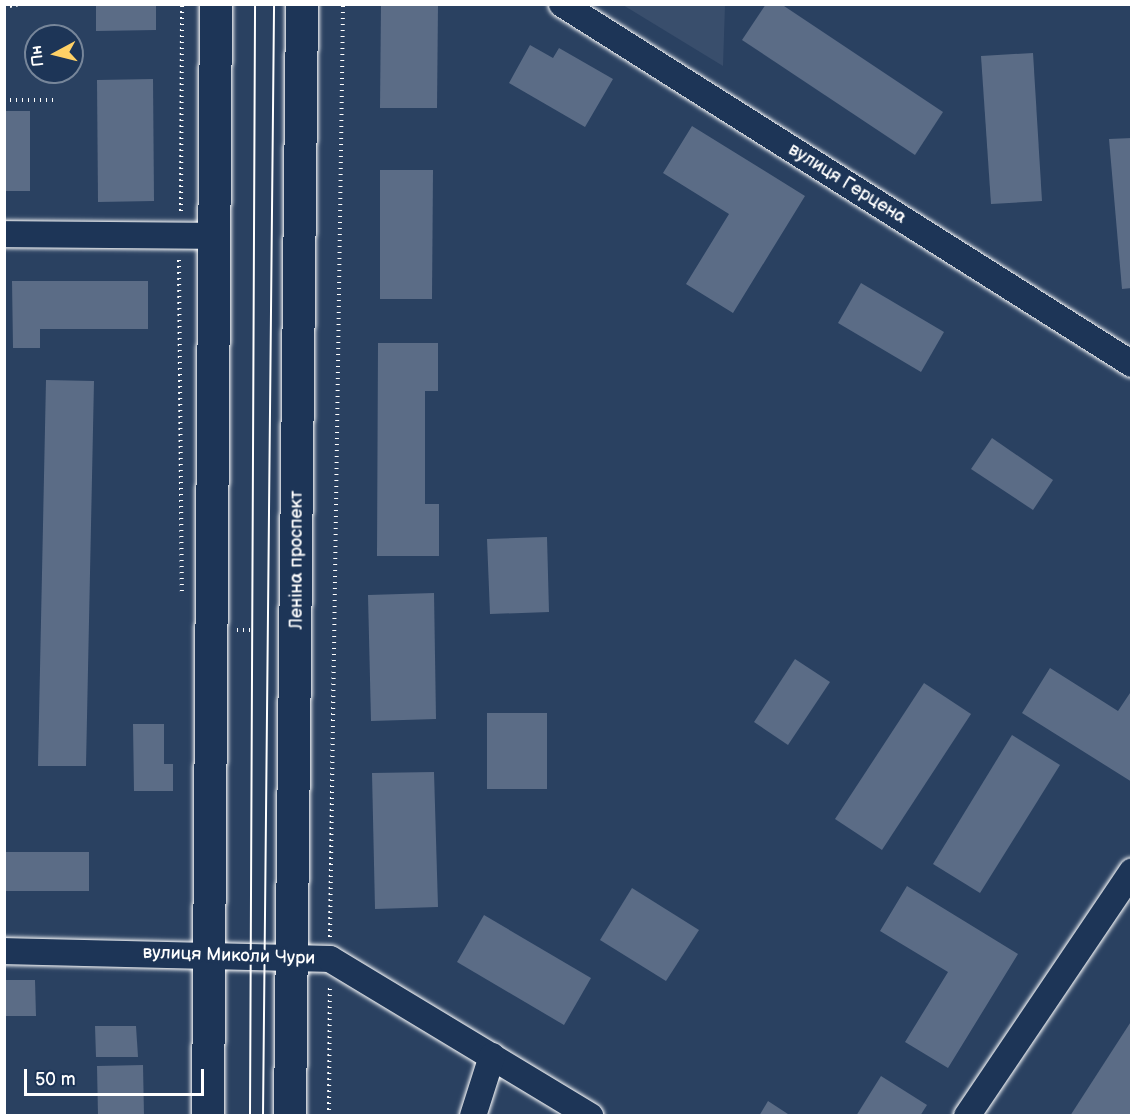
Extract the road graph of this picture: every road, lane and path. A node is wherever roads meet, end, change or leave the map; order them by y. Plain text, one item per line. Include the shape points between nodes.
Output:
1 (20, 4) edge
2 (182, 4) edge
3 (216, 4) edge
4 (302, 4) edge
5 (343, 4) edge
6 (562, 4) edge
7 (4, 8) edge
8 (4, 100) edge
9 (57, 100) dead end
10 (4, 234) edge
11 (180, 234) junction
12 (215, 236) junction
13 (1131, 364) edge
14 (182, 596) dead end
15 (1131, 871) edge
16 (4, 951) edge
17 (207, 956) junction
18 (291, 957) junction
19 (330, 959) junction
20 (492, 1056) junction
21 (208, 1116) edge
22 (290, 1116) edge
23 (329, 1116) edge
24 (473, 1116) edge
25 (590, 1116) edge
26 (967, 1116) edge

1 - 7 path
2 - 11 path
3 - 12 main road
4 - 18 main road, Леніна проспект
5 - 19 path
6 - 13 street, вулиця Герцена
8 - 9 path
10 - 11 street
11 - 12 street
11 - 14 path
12 - 17 main road
15 - 26 street
16 - 17 street, вулиця Миколи Чури
17 - 18 street, вулиця Миколи Чури
17 - 21 main road
18 - 19 street, вулиця Миколи Чури
18 - 22 main road, Леніна проспект
19 - 20 street, вулиця Миколи Чури
19 - 23 path
20 - 24 street
20 - 25 street, вулиця Миколи Чури

